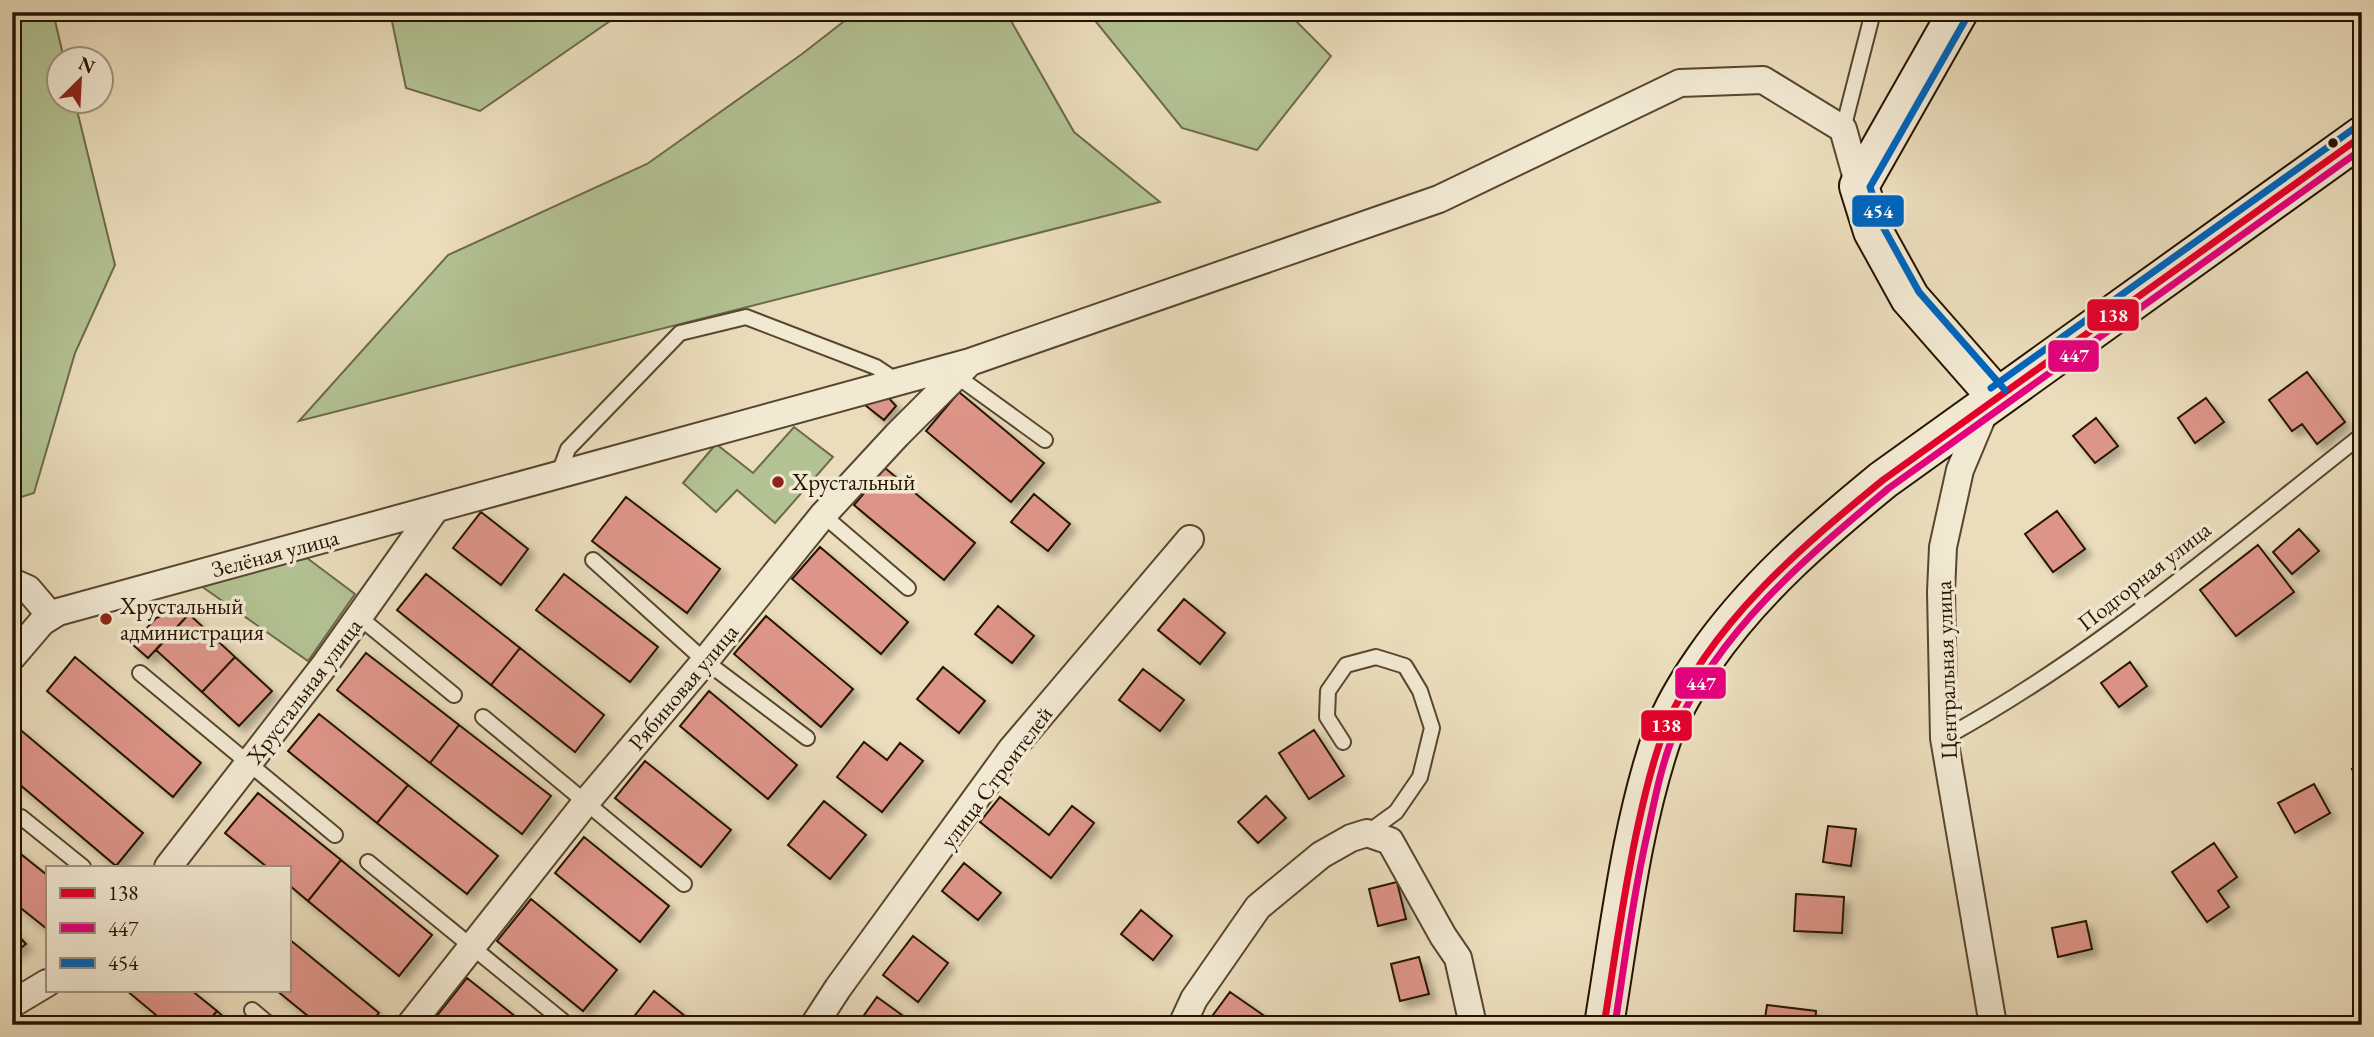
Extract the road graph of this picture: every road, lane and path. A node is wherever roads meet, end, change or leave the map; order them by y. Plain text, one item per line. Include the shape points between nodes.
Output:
1 (1873, 12) edge
2 (1958, 12) edge
3 (1843, 129) junction
4 (2362, 136) edge
5 (1859, 186) junction
6 (964, 369) junction
7 (898, 382) junction
8 (1993, 400) junction
9 (2362, 435) edge
10 (1045, 440) dead end
11 (558, 476) junction
12 (434, 511) junction
13 (823, 514) junction
14 (1190, 539) dead end
15 (593, 560) dead end
16 (12, 582) edge
17 (908, 588) dead end
18 (51, 616) junction
19 (359, 617) junction
20 (12, 657) edge
21 (705, 662) junction
22 (140, 673) dead end
23 (454, 695) dead end
24 (483, 717) dead end
25 (807, 738) dead end
26 (1944, 738) junction
27 (1343, 742) dead end
28 (249, 765) junction
29 (587, 802) junction
30 (21, 817) dead end
31 (1367, 833) junction
32 (335, 835) dead end
33 (368, 862) dead end
34 (82, 866) edge
35 (169, 866) edge
36 (684, 884) dead end
37 (471, 947) junction
38 (46, 984) edge
39 (12, 1004) edge
40 (252, 1010) dead end
41 (564, 1022) dead end
42 (270, 1025) edge
43 (410, 1025) edge
44 (814, 1025) edge
45 (1182, 1025) edge
46 (1473, 1025) edge
47 (1604, 1025) edge
48 (1993, 1025) edge

1 - 3 lane
2 - 5 street
3 - 5 street
3 - 6 street, Зелёная улица via 1763,80 1680,83 1439,199
4 - 8 street
5 - 8 street via 1873,231 1910,298
6 - 7 street, Зелёная улица
6 - 10 lane
6 - 13 street, Рябиновая улица
7 - 11 street, Зелёная улица
7 - 11 lane via 876,367 746,317 680,333 568,449
8 - 26 street, Центральная улица via 1961,470 1943,547
8 - 47 street via 1820,531 1724,631 1687,685 1664,733 1644,802
9 - 26 lane, Подгорная улица via 2096,643 1998,709
11 - 12 street, Зелёная улица
12 - 18 street, Зелёная улица
12 - 19 street, Хрустальная улица
13 - 17 lane
13 - 21 street, Рябиновая улица
14 - 44 street, улица Строителей via 1011,750
15 - 21 lane
16 - 18 street via 28,589
18 - 20 street, Зелёная улица via 41,621
19 - 23 lane
19 - 28 street, Хрустальная улица
21 - 25 lane
21 - 29 street, Рябиновая улица
22 - 28 lane
24 - 29 lane
26 - 48 street, Центральная улица
27 - 31 lane via 1327,717 1328,691 1346,665 1376,657 1405,666 1420,691 1432,728 1420,777 1396,811
28 - 32 lane
28 - 35 street, Хрустальная улица
29 - 36 lane
29 - 37 street, Рябиновая улица
30 - 34 lane
31 - 45 street via 1321,855 1258,907 1194,999
31 - 46 street via 1390,841 1458,958
33 - 37 lane
37 - 41 lane
37 - 43 street, Рябиновая улица
38 - 39 street
40 - 42 lane

